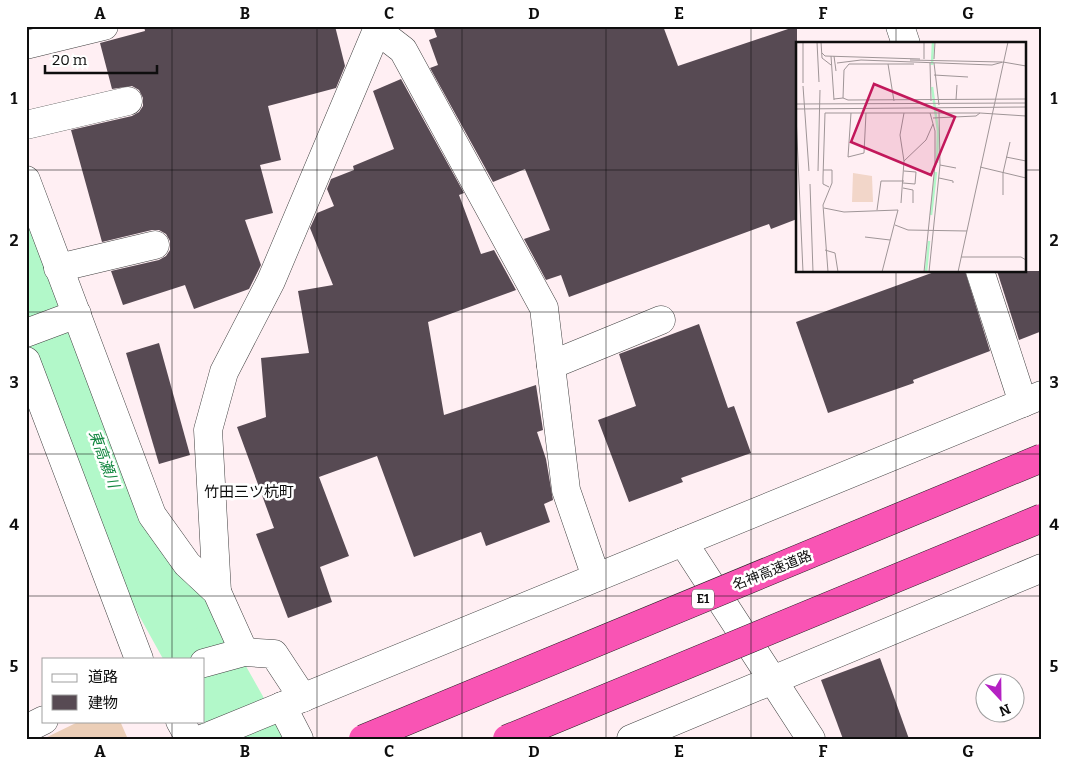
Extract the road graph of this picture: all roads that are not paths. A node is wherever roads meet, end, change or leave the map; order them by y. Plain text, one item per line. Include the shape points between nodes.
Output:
1 (104, 26) edge
2 (900, 26) edge
3 (376, 28) edge
4 (905, 42) edge
5 (26, 45) edge
6 (128, 101) dead end
7 (26, 126) edge
8 (27, 184) edge
9 (155, 245) dead end
10 (58, 268) junction
11 (980, 272) edge
12 (77, 314) junction
13 (661, 320) dead end
14 (26, 333) edge
15 (26, 361) edge
16 (551, 365) junction
17 (1032, 399) edge
18 (1042, 458) edge
19 (1042, 518) edge
20 (683, 542) junction
21 (1042, 568) edge
22 (596, 577) junction
23 (217, 592) junction
24 (239, 654) junction
25 (139, 658) edge
26 (205, 663) edge
27 (773, 680) junction
28 (292, 702) junction
29 (42, 721) edge
30 (181, 722) edge
31 (26, 729) edge
32 (190, 739) edge
33 (202, 739) edge
34 (298, 739) edge
35 (363, 739) edge
36 (507, 739) edge
37 (630, 739) edge
38 (811, 739) edge

1 - 5 street
2 - 4 street
3 - 16 street via 403,50 544,308
3 - 23 street via 271,281 224,372 208,430
6 - 7 street
8 - 10 street
9 - 10 street
10 - 12 street
11 - 17 street
12 - 14 street
12 - 23 street via 152,515 187,564
13 - 16 street
15 - 25 street
16 - 22 street via 566,490
17 - 20 street
18 - 35 highway, 名神高速道路 / E1, bridge
19 - 36 highway, bridge
20 - 22 street
20 - 27 street
21 - 27 street
22 - 28 street
23 - 24 street
24 - 26 street
24 - 28 street via 274,654
27 - 37 street
27 - 38 street
28 - 33 street
28 - 34 street
29 - 31 street
30 - 32 street

